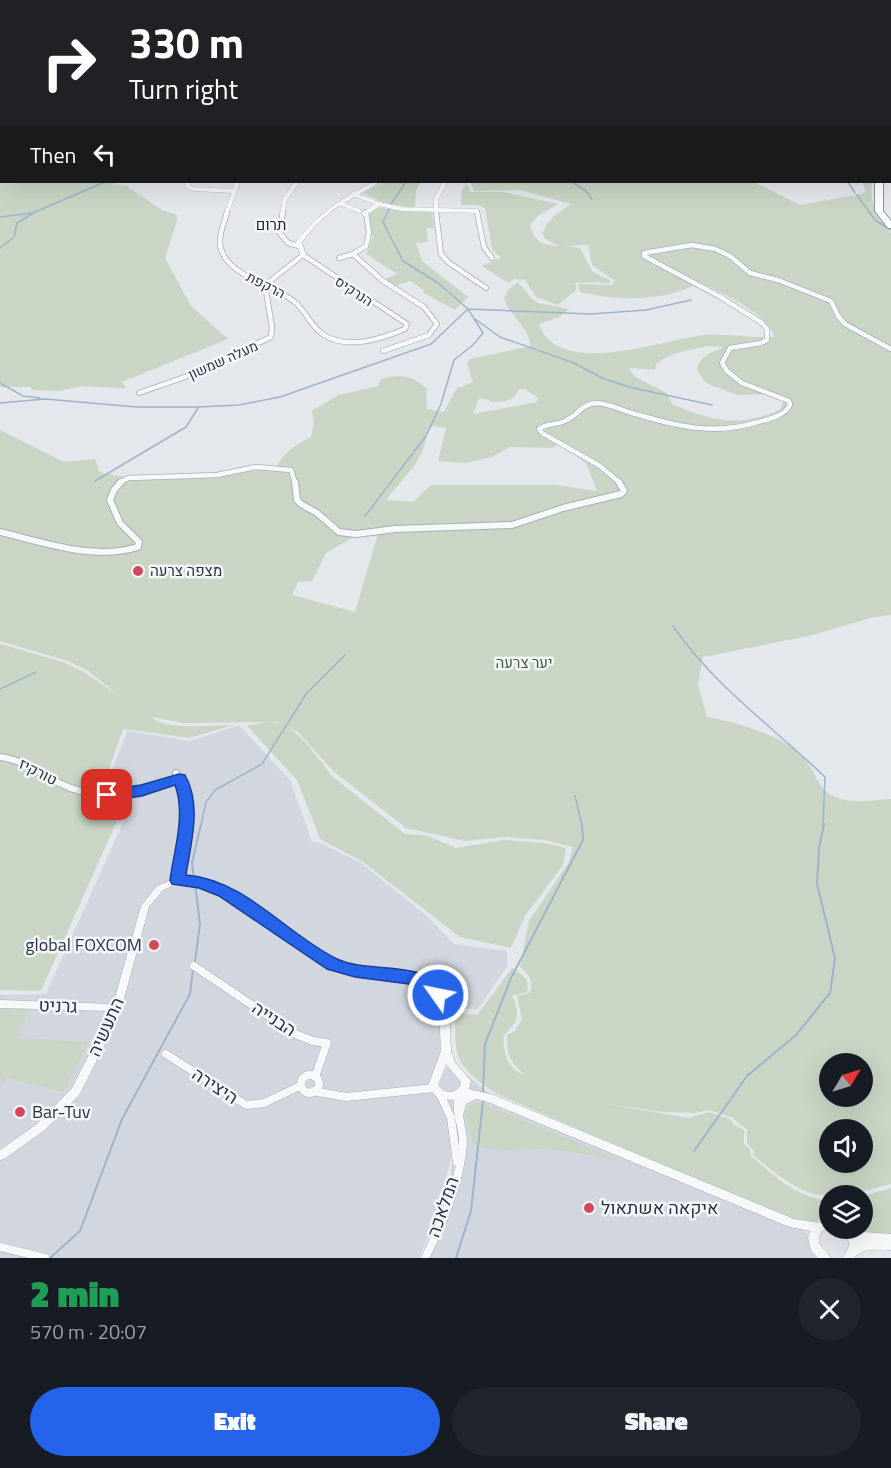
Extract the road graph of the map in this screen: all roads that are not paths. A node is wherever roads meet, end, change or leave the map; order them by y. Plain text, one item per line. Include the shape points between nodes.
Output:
1 (187, 183) edge
2 (237, 183) edge
3 (296, 183) edge
4 (375, 183) edge
5 (443, 183) edge
6 (879, 183) edge
7 (232, 191) junction
8 (354, 194) junction
9 (340, 203) junction
10 (379, 204) junction
11 (435, 210) junction
12 (359, 211) dead end
13 (891, 226) edge
14 (298, 246) junction
15 (353, 254) junction
16 (303, 255) junction
17 (339, 258) dead end
18 (492, 258) dead end
19 (264, 286) junction
20 (486, 288) dead end
21 (406, 324) joint
22 (891, 349) edge
23 (383, 351) dead end
24 (139, 393) dead end
25 (0, 527) edge
26 (0, 532) edge
27 (0, 757) edge
28 (178, 880) junction
29 (195, 966) dead end
30 (0, 1004) edge
31 (117, 1008) junction
32 (446, 1051) junction
33 (166, 1054) dead end
34 (459, 1072) junction
35 (437, 1074) junction
36 (315, 1077) junction
37 (466, 1081) junction
38 (300, 1086) junction
39 (314, 1091) junction
40 (436, 1091) junction
41 (459, 1094) junction
42 (479, 1095) junction
43 (490, 1098) junction
44 (459, 1112) junction
45 (0, 1156) edge
46 (457, 1165) junction
47 (793, 1224) junction
48 (819, 1226) edge
49 (819, 1230) edge
50 (873, 1238) edge
51 (854, 1239) edge
52 (891, 1239) edge
53 (891, 1245) edge
54 (0, 1247) edge
55 (814, 1250) edge
56 (851, 1254) edge
57 (428, 1255) edge
58 (45, 1258) edge
59 (826, 1258) edge

1 - 7 street via 194,189
2 - 7 street, הרקפת
3 - 14 street via 285,199 279,232 288,243
4 - 8 street
5 - 11 street
6 - 13 highway via 879,211
7 - 19 street, הרקפת via 219,244 222,257
8 - 9 street
8 - 10 street
9 - 12 street
9 - 14 street via 303,236
10 - 11 street
10 - 15 street via 364,213 368,242
11 - 18 street via 477,211 484,247
11 - 20 street via 443,257
14 - 16 street
15 - 17 street
15 - 23 street via 383,281 424,307 437,324 429,335
16 - 19 street
16 - 21 street, הנרקיס
19 - 21 street, הרקפת via 290,298 316,329 334,340 385,338 405,330
19 - 24 street, מעלה שמשון via 274,330 271,338
22 - 26 street via 854,331 826,299 750,273 723,252 692,245 654,249 644,256 719,294 762,322 768,330 767,340 730,347 722,363 732,378 776,394 790,405 775,417 726,429 684,428 597,403 582,407 566,421 542,426 542,433 617,479 623,486 621,494 512,525 356,534 339,532 301,504 291,470 256,467 217,475 128,478 120,482 110,500 120,523 140,542 134,549 115,553
25 - 26 street
27 - 28 street, טורקיז via 20,762 75,790 96,795 130,793 178,776 186,794 187,812
28 - 31 street, התעשיה via 160,888 145,906
28 - 32 street via 201,882 225,892 333,965 410,978 431,987 444,1008
29 - 36 street, הבנייה via 295,1034 327,1042
30 - 31 street, גרניט
31 - 45 street, התעשיה via 76,1091 41,1127
32 - 34 street
32 - 35 street
33 - 38 street, היצירה via 246,1105 264,1103
34 - 35 street via 446,1070
34 - 37 street
35 - 40 street via 433,1079
36 - 38 street via 305,1077
36 - 39 street via 320,1084
37 - 41 street
37 - 43 street
38 - 39 street via 306,1092
39 - 40 street via 346,1097
40 - 41 street via 448,1097
40 - 46 street, המלאכה via 452,1122
41 - 42 street
41 - 44 street, המלאכה
42 - 43 street
42 - 44 street via 465,1100
43 - 47 street
44 - 46 street, המלאכה via 463,1139
46 - 57 street, המלאכה
47 - 48 street
47 - 55 street
49 - 55 street via 813,1234
50 - 52 street
51 - 56 street
53 - 56 street via 863,1245
54 - 58 street
55 - 59 street

